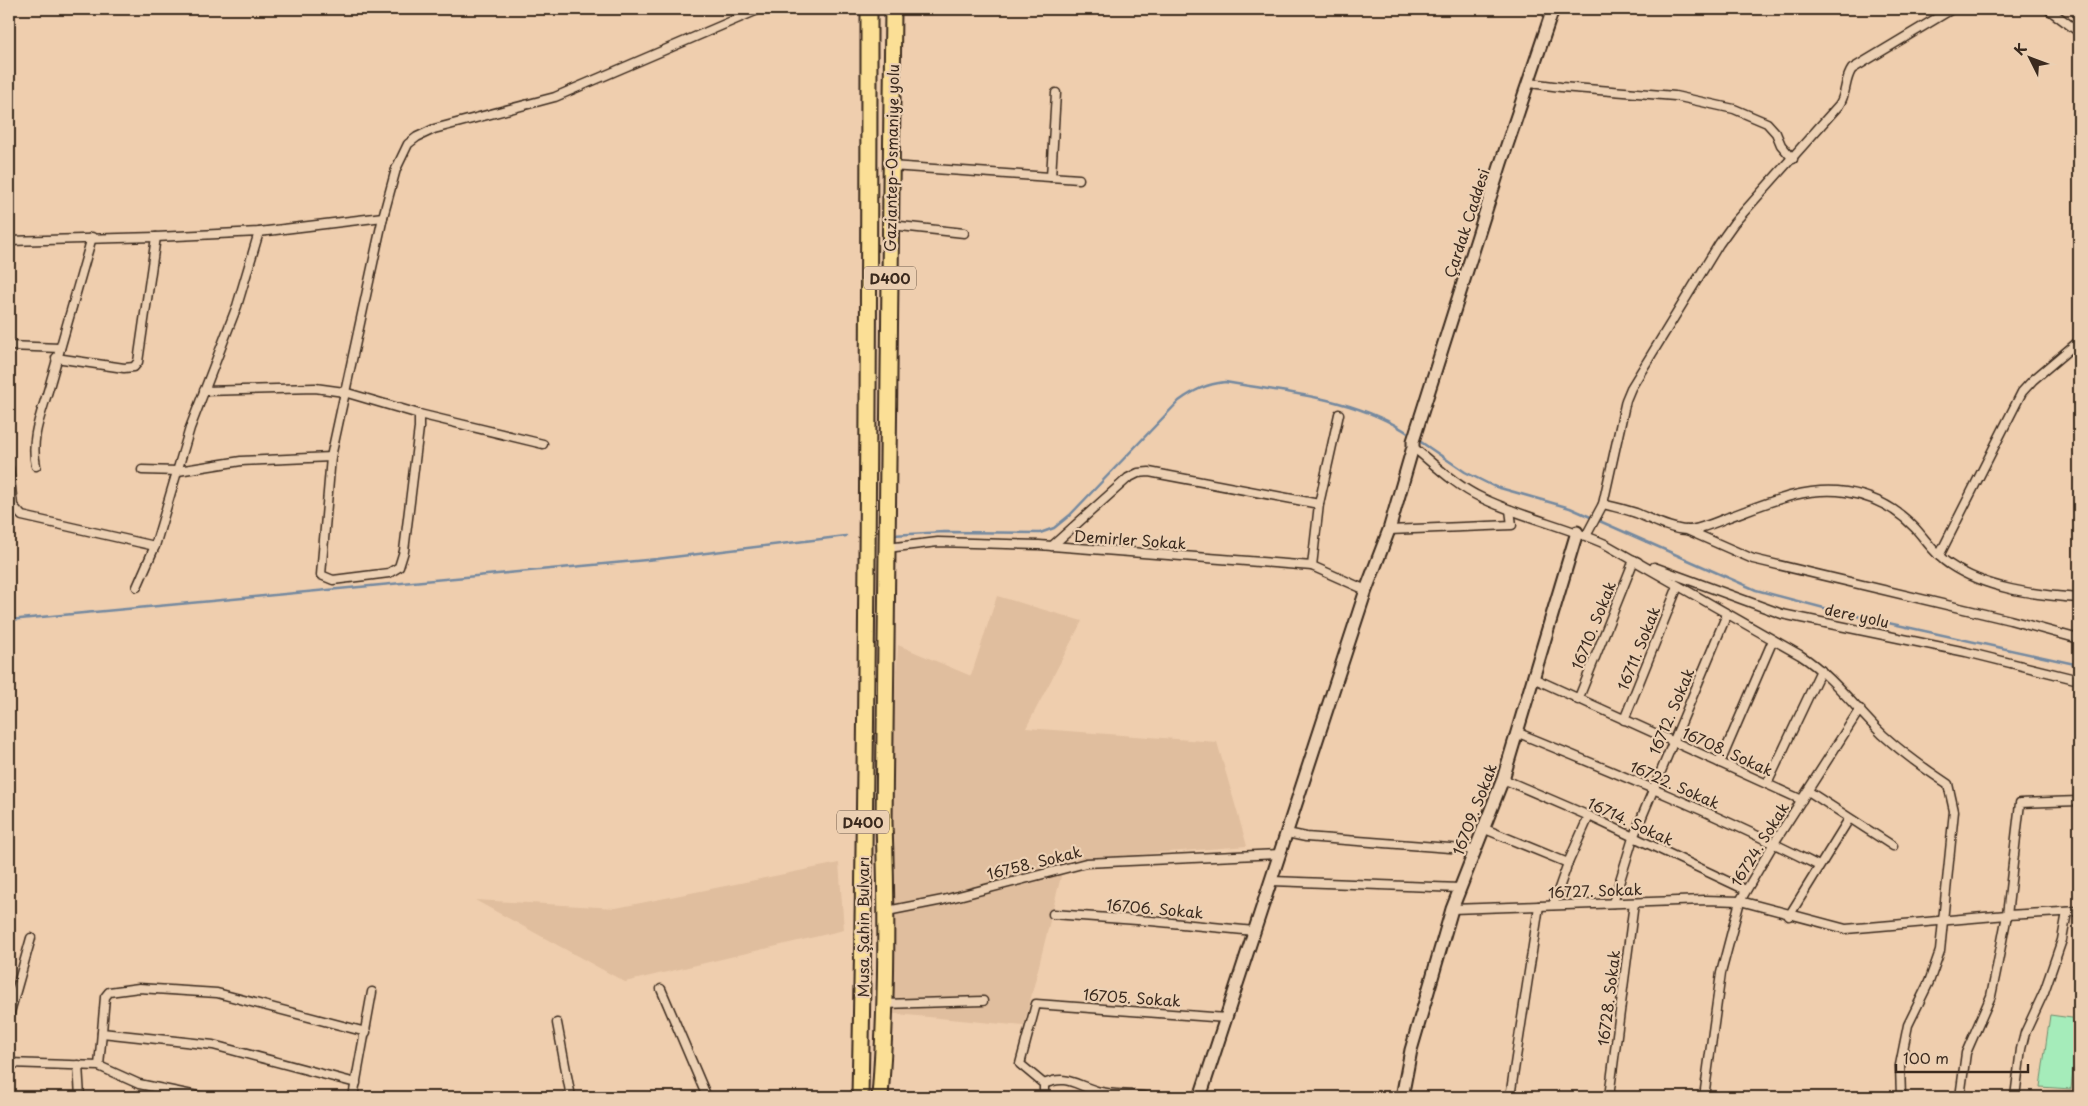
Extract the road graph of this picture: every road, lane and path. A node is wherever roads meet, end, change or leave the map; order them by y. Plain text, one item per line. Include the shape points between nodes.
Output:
1 (760, 9) edge
2 (869, 9) edge
3 (893, 9) edge
4 (1553, 9) edge
5 (1952, 9) edge
6 (2048, 9) edge
7 (2079, 32) edge
8 (1530, 83) junction
9 (1056, 93) dead end
10 (1793, 159) junction
11 (891, 166) junction
12 (1050, 177) junction
13 (1079, 179) dead end
14 (383, 217) junction
15 (891, 226) junction
16 (259, 232) junction
17 (964, 234) dead end
18 (92, 237) junction
19 (156, 237) junction
20 (9, 240) edge
21 (2079, 341) edge
22 (9, 346) edge
23 (60, 348) junction
24 (56, 358) junction
25 (204, 391) junction
26 (344, 392) junction
27 (419, 414) junction
28 (1339, 414) dead end
29 (543, 444) dead end
30 (1413, 444) junction
31 (331, 457) junction
32 (36, 466) dead end
33 (9, 468) edge
34 (142, 470) dead end
35 (178, 471) junction
36 (1318, 504) junction
37 (1601, 507) junction
38 (1510, 510) junction
39 (1389, 530) junction
40 (1687, 530) junction
41 (1582, 534) junction
42 (155, 546) junction
43 (1052, 546) junction
44 (868, 548) joint
45 (887, 548) junction
46 (1939, 556) junction
47 (1634, 560) junction
48 (1312, 566) junction
49 (1678, 586) junction
50 (137, 587) dead end
51 (1366, 590) junction
52 (2079, 598) edge
53 (1727, 614) junction
54 (2079, 639) edge
55 (1774, 640) junction
56 (1821, 670) junction
57 (1533, 678) junction
58 (2079, 680) edge
59 (1578, 700) junction
60 (1860, 709) junction
61 (1624, 720) junction
62 (1516, 732) junction
63 (1674, 742) junction
64 (1720, 763) junction
65 (1503, 779) junction
66 (1767, 784) junction
67 (1654, 789) junction
68 (1808, 791) junction
69 (1802, 800) junction
70 (2079, 801) edge
71 (1589, 816) junction
72 (1849, 819) junction
73 (1485, 829) junction
74 (1287, 833) junction
75 (1633, 838) junction
76 (1774, 843) junction
77 (1893, 846) dead end
78 (1476, 850) junction
79 (1280, 854) junction
80 (1568, 863) junction
81 (1819, 866) junction
82 (1272, 881) junction
83 (1460, 888) junction
84 (1746, 890) junction
85 (1740, 901) junction
86 (1634, 903) junction
87 (1613, 904) junction
88 (1553, 905) junction
89 (1539, 906) junction
90 (1452, 908) junction
91 (887, 911) junction
92 (2079, 911) edge
93 (2068, 912) junction
94 (1053, 914) dead end
95 (2007, 915) junction
96 (1789, 916) junction
97 (1942, 921) junction
98 (1254, 931) junction
99 (31, 938) dead end
100 (661, 989) dead end
101 (372, 992) dead end
102 (983, 1001) dead end
103 (884, 1004) junction
104 (9, 1016) edge
105 (1226, 1018) junction
106 (557, 1023) dead end
107 (366, 1032) junction
108 (102, 1033) junction
109 (9, 1063) edge
110 (78, 1065) junction
111 (99, 1066) junction
112 (356, 1083) junction
113 (1044, 1084) junction
114 (80, 1097) edge
115 (202, 1097) edge
116 (353, 1097) edge
117 (572, 1097) edge
118 (707, 1097) edge
119 (860, 1097) edge
120 (880, 1097) edge
121 (1044, 1097) edge
122 (1147, 1097) edge
123 (1200, 1097) edge
124 (1402, 1097) edge
125 (1510, 1097) edge
126 (1609, 1097) edge
127 (1704, 1097) edge
128 (1901, 1097) edge
129 (1960, 1097) edge
130 (2015, 1097) edge

1 - 14 street via 555,97 434,129 417,137 408,144 396,169
2 - 44 highway, Gaziantep-Osmaniye yolu / D400
3 - 11 highway, Gaziantep-Osmaniye yolu / D400
4 - 8 main road, Çardak Caddesi
5 - 10 street via 1852,69 1839,106
6 - 7 street
8 - 10 street via 1675,96 1734,109 1767,123
8 - 30 main road, Çardak Caddesi
9 - 12 street
10 - 37 street via 1719,244 1631,388
11 - 12 street
11 - 15 highway, Gaziantep-Osmaniye yolu / D400
12 - 13 street
14 - 16 street
14 - 26 street
15 - 17 street
15 - 45 highway, Gaziantep-Osmaniye yolu / D400
16 - 19 street
16 - 25 street via 237,306
18 - 19 street
18 - 20 street
18 - 23 street
19 - 24 street via 138,362 134,367
21 - 46 street via 2022,392
22 - 23 street
23 - 24 street
24 - 32 street via 34,434
25 - 26 street via 315,388
25 - 35 street
26 - 27 street
26 - 31 street
27 - 29 street
27 - 31 street via 404,551 399,567 388,573 333,580 321,575
28 - 36 street
30 - 38 street via 1459,484
30 - 39 main road, Çardak Caddesi
31 - 35 street via 242,461
33 - 42 street via 13,506 22,516
34 - 35 street
35 - 42 street
36 - 43 street via 1149,472 1138,473
36 - 48 street
37 - 40 street via 1633,512 1667,526
37 - 41 street
38 - 39 street via 1512,525
38 - 41 street
39 - 51 main road, Çardak Caddesi
40 - 46 street via 1788,496 1846,492 1892,509 1915,528
40 - 54 street via 1753,559
41 - 47 street
41 - 57 main road, 16709. Sokak
42 - 50 street
43 - 45 street, Demirler Sokak via 938,542
43 - 48 street, Demirler Sokak
44 - 119 highway, Musa Şahin Bulvarı / D400
45 - 91 highway, Musa Şahin Bulvarı / D400 via 884,822
46 - 52 street via 1980,581 2039,594
47 - 49 street
47 - 58 street, dere yolu via 1782,614 1966,652
47 - 59 street, 16710. Sokak
48 - 51 street, Demirler Sokak
49 - 53 street
49 - 61 street, 16711. Sokak
51 - 74 main road, Çardak Caddesi
53 - 55 street
53 - 63 street, 16712. Sokak
55 - 56 street
55 - 64 street
56 - 60 street
56 - 66 street
57 - 59 street, 16708. Sokak
57 - 62 main road, 16709. Sokak
59 - 61 street, 16708. Sokak
60 - 68 street, 16724. Sokak
60 - 97 street via 1884,735 1948,784 1954,811
61 - 63 street, 16708. Sokak
62 - 65 main road, 16709. Sokak
62 - 67 street, 16722. Sokak
63 - 64 street, 16708. Sokak
63 - 67 street, 16712. Sokak
64 - 66 street, 16708. Sokak
65 - 71 street, 16714. Sokak
65 - 73 main road, 16709. Sokak
66 - 69 street, 16708. Sokak
67 - 75 street, 16712. Sokak
67 - 76 street, 16722. Sokak
68 - 69 street, 16724. Sokak
68 - 72 street
69 - 76 street, 16724. Sokak
70 - 95 street via 2020,803
71 - 75 street, 16714. Sokak
71 - 80 street
72 - 77 street
72 - 81 street
73 - 78 main road, 16709. Sokak
73 - 80 street
74 - 78 street
74 - 79 main road, Çardak Caddesi
75 - 84 street, 16714. Sokak
75 - 87 street, 16712. Sokak
76 - 81 street, 16722. Sokak
76 - 84 street, 16724. Sokak
78 - 83 main road, 16709. Sokak
79 - 82 main road, Çardak Caddesi
79 - 91 street, 16758. Sokak via 1099,861
80 - 88 street
81 - 96 street
82 - 83 street
82 - 98 main road, Çardak Caddesi
83 - 90 main road, 16709. Sokak
84 - 85 street, 16724. Sokak
85 - 86 street, 16727. Sokak
85 - 96 street, 16727. Sokak
85 - 127 street, 16724. Sokak via 1721,973
86 - 87 street, 16727. Sokak
86 - 126 street, 16728. Sokak
87 - 88 street, 16727. Sokak
88 - 89 street, 16727. Sokak
89 - 90 street, 16727. Sokak
89 - 125 street
90 - 124 main road, 16709. Sokak via 1411,1050
91 - 103 highway, Musa Şahin Bulvarı / D400
92 - 93 street, 16727. Sokak
93 - 95 street, 16727. Sokak
93 - 130 street via 2044,992 2025,1033
94 - 98 street, 16706. Sokak
95 - 97 street, 16727. Sokak
95 - 129 street via 1991,996 1966,1053
96 - 97 street, 16727. Sokak via 1846,930
97 - 128 street via 1940,951 1908,1025 1904,1042 1900,1065
98 - 105 main road, Çardak Caddesi
99 - 104 street
100 - 118 street
101 - 107 street
102 - 103 street
103 - 120 highway, Musa Şahin Bulvarı / D400
105 - 113 street, 16705. Sokak via 1036,1004 1020,1064
105 - 123 main road, Çardak Caddesi
106 - 117 street
107 - 108 street via 217,993 140,988 109,992 105,997
107 - 112 street
108 - 111 street
108 - 112 street via 214,1045
109 - 110 street
110 - 111 street
110 - 114 street
111 - 115 street via 139,1084
112 - 116 street
113 - 121 street
113 - 122 street via 1056,1079 1072,1081 1097,1091

